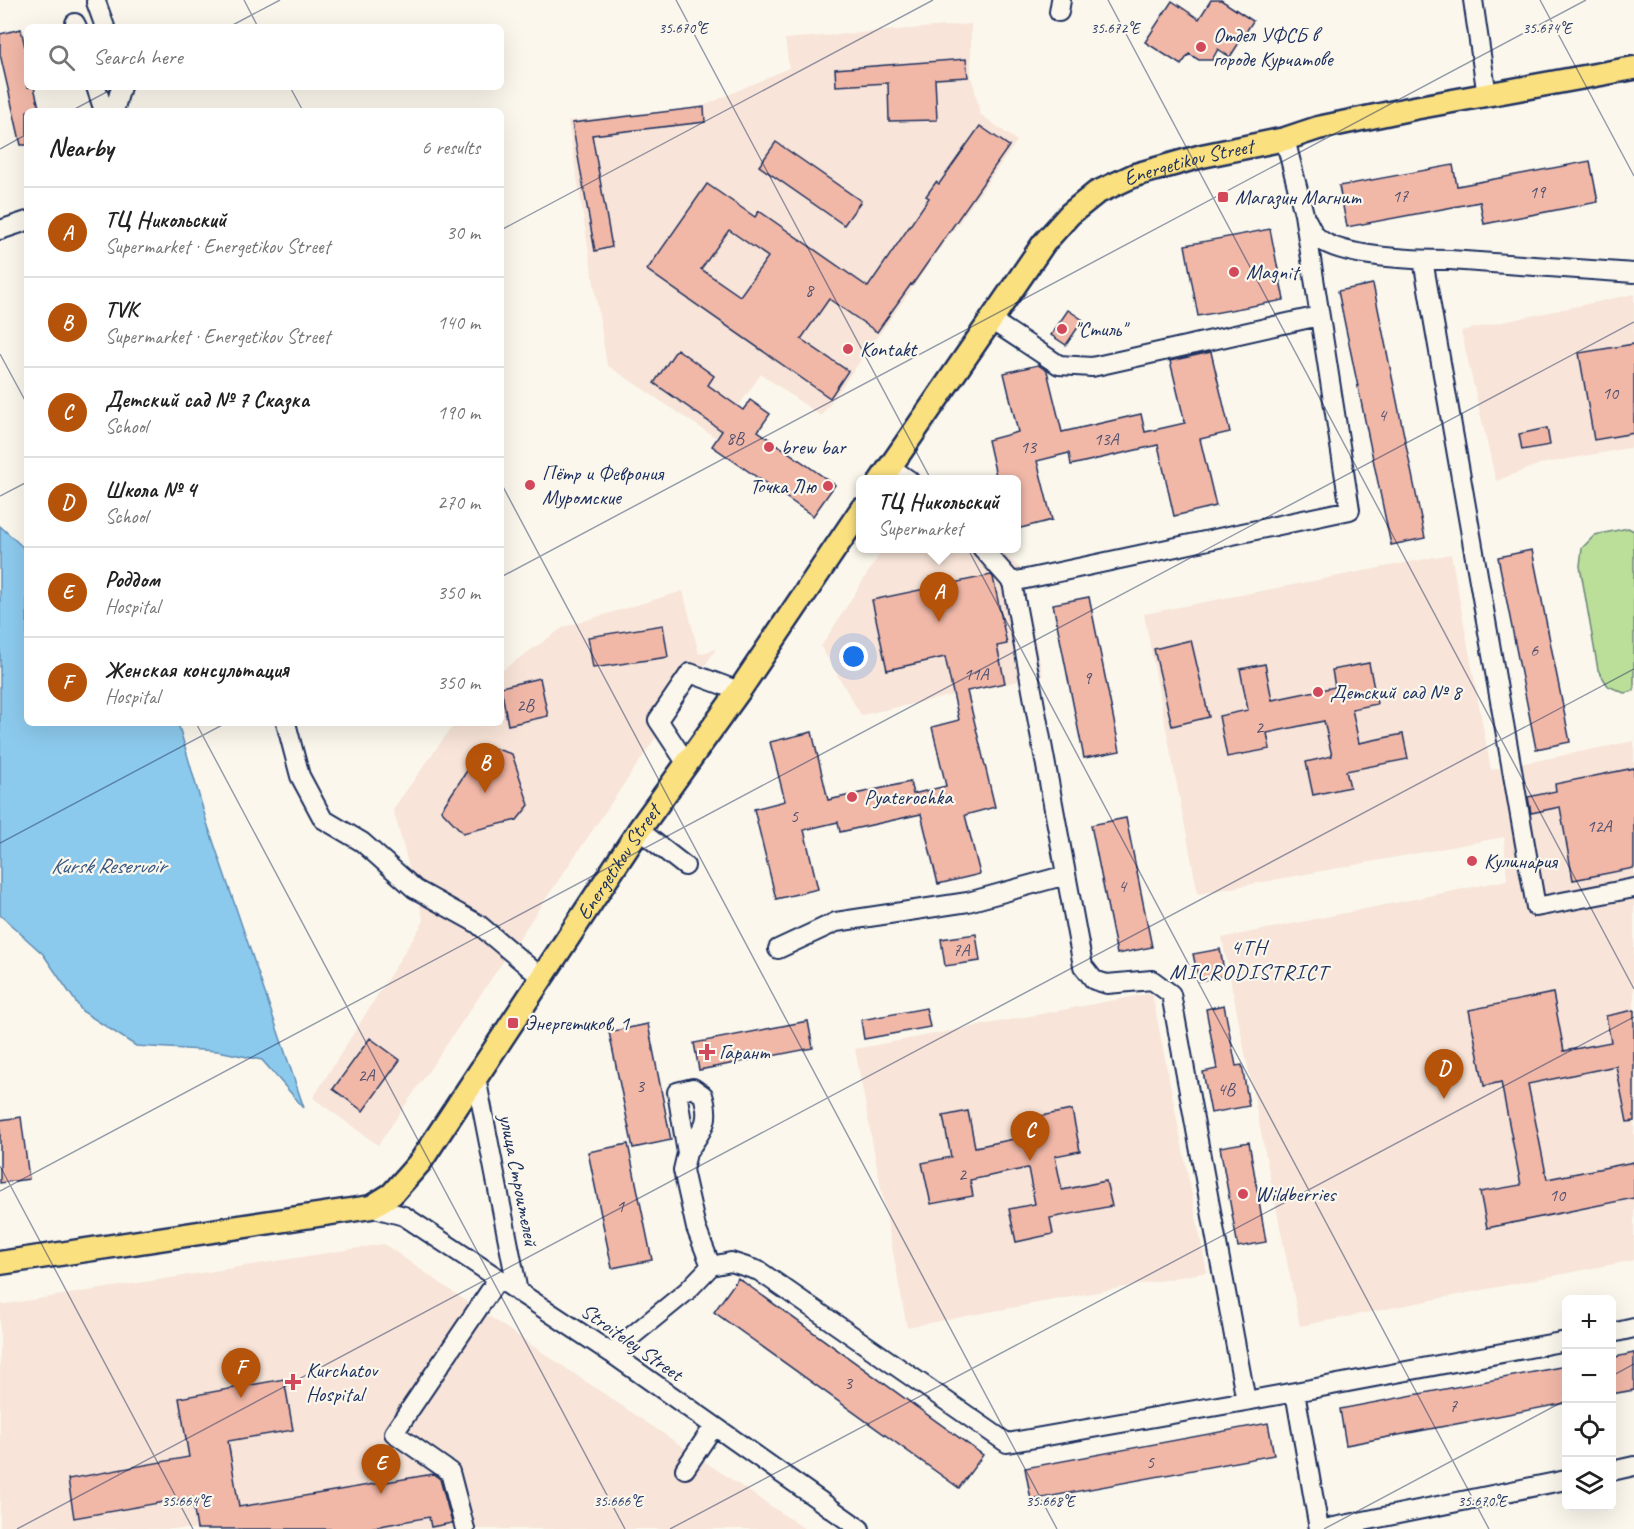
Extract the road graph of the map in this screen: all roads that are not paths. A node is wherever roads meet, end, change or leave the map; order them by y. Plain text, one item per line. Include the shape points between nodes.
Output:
1 (1473, 0) edge
2 (96, 2) dead end
3 (104, 24) edge
4 (1634, 68) edge
5 (97, 90) edge
6 (120, 90) edge
7 (1487, 96) junction
8 (103, 108) edge
9 (115, 108) edge
10 (1285, 139) junction
11 (1304, 214) junction
12 (24, 222) edge
13 (0, 230) edge
14 (1423, 260) junction
15 (1634, 273) edge
16 (1319, 316) junction
17 (991, 320) junction
18 (885, 473) edge
19 (856, 517) edge
20 (986, 553) edge
21 (1012, 582) junction
22 (739, 691) junction
23 (287, 726) edge
24 (687, 764) junction
25 (639, 830) junction
26 (685, 866) dead end
27 (1066, 875) junction
28 (1634, 888) edge
29 (778, 949) dead end
30 (542, 978) junction
31 (476, 1077) junction
32 (687, 1153) dead end
33 (372, 1207) junction
34 (0, 1263) edge
35 (711, 1266) junction
36 (498, 1279) junction
37 (518, 1292) junction
38 (1634, 1328) edge
39 (1616, 1332) edge
40 (1562, 1342) edge
41 (611, 1353) junction
42 (1295, 1392) junction
43 (1246, 1401) junction
44 (714, 1426) junction
45 (1634, 1466) edge
46 (685, 1469) dead end
47 (1616, 1470) edge
48 (1562, 1481) edge
49 (465, 1529) edge
50 (860, 1529) edge
51 (1319, 1529) edge
52 (1324, 1529) edge

1 - 7 street
2 - 3 street
4 - 7 main road, Energetikov Street
5 - 8 street
6 - 9 street
7 - 10 main road, Energetikov Street via 1350,121
10 - 11 street
10 - 17 main road, Energetikov Street via 1135,175 1096,193 1044,243
11 - 14 street via 1316,237 1335,248
11 - 16 street
12 - 13 street
14 - 15 street
14 - 28 street via 1536,907
16 - 17 street via 1092,367 1059,365
16 - 21 street via 1350,510
17 - 18 main road, Energetikov Street
19 - 22 main road, Energetikov Street
20 - 21 street
21 - 27 street
22 - 24 main road, Energetikov Street
22 - 24 street via 690,673 657,720
23 - 30 street via 300,776 323,819 362,843 415,889 478,924
24 - 25 main road, Energetikov Street
25 - 26 street
25 - 30 main road, Energetikov Street
27 - 29 street via 968,902 836,922
27 - 43 street via 1083,966 1094,980 1107,984 1152,980 1171,994
30 - 31 main road, Energetikov Street
31 - 33 main road, Energetikov Street via 421,1161 392,1194
31 - 37 street, улица Строителей
32 - 35 street via 683,1170 696,1228
33 - 34 main road
33 - 36 street, Stroiteley Street via 404,1216
35 - 41 street via 687,1291
35 - 43 street via 731,1262 759,1271 1007,1443
36 - 37 street, Stroiteley Street
36 - 49 street via 394,1433 450,1472
37 - 41 street, Stroiteley Street
38 - 39 street
40 - 42 street
41 - 44 street, Stroiteley Street
42 - 43 street
42 - 51 street
44 - 46 street
44 - 50 street, Stroiteley Street
45 - 47 street
48 - 52 street

